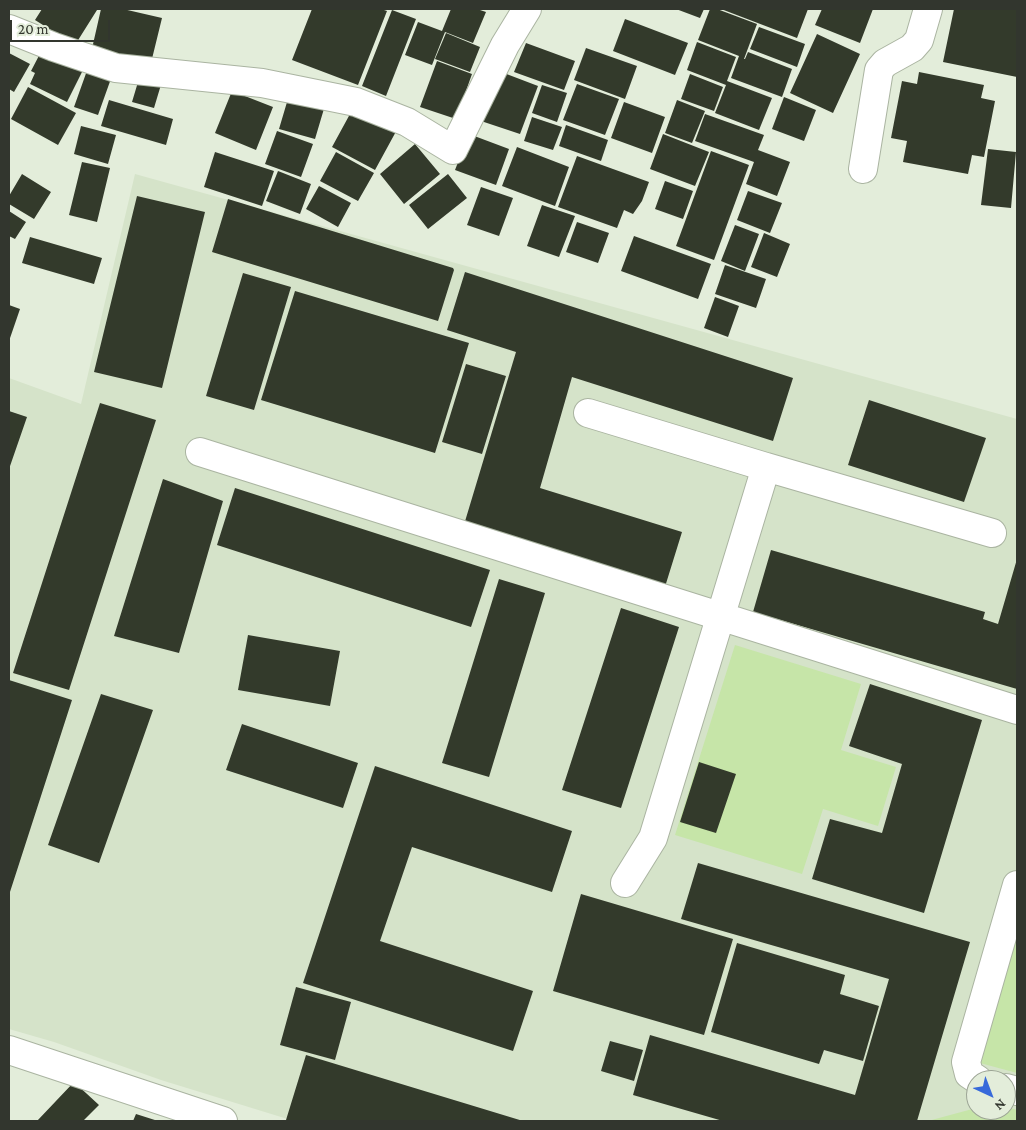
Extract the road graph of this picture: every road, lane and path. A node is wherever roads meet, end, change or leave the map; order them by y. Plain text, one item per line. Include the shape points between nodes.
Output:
1 (527, 9) edge
2 (928, 9) edge
3 (9, 29) edge
4 (863, 169) dead end
5 (588, 413) dead end
6 (200, 452) dead end
7 (766, 467) junction
8 (992, 533) dead end
9 (721, 616) junction
10 (1017, 710) edge
11 (625, 883) dead end
12 (1017, 886) edge
13 (9, 1050) edge
14 (968, 1070) edge
15 (223, 1121) edge

1 - 3 street via 505,45 453,150 406,122 356,102 262,83 116,68
2 - 4 street via 919,40 879,70
5 - 7 street
6 - 9 street
7 - 8 street
7 - 9 street
9 - 10 street
9 - 11 street via 653,838
12 - 14 street via 966,1062
13 - 15 street

